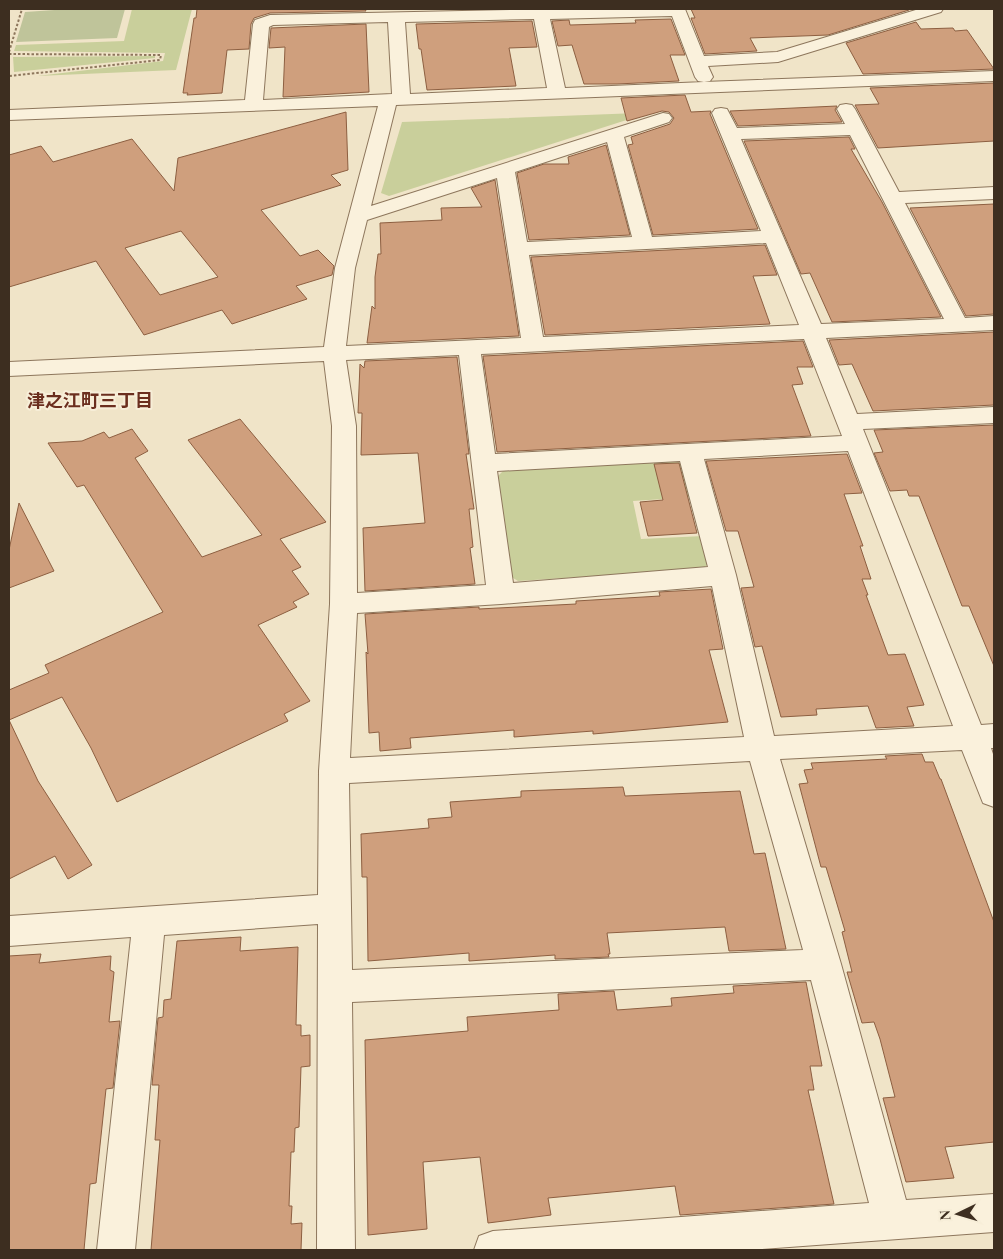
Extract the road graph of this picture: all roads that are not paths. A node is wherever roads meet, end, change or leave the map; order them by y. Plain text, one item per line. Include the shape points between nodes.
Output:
1 (933, 9) edge
2 (678, 10) edge
3 (541, 14) junction
4 (396, 18) junction
5 (698, 61) junction
6 (994, 76) edge
7 (708, 88) junction
8 (557, 94) junction
9 (394, 100) junction
10 (253, 106) junction
11 (846, 109) dead end
12 (721, 113) dead end
13 (9, 115) edge
14 (663, 118) dead end
15 (856, 129) junction
16 (614, 133) junction
17 (730, 134) junction
18 (505, 169) junction
19 (994, 193) edge
20 (892, 198) junction
21 (357, 217) junction
22 (773, 237) junction
23 (644, 243) junction
24 (518, 249) junction
25 (994, 323) edge
26 (958, 325) junction
27 (813, 332) junction
28 (533, 344) junction
29 (469, 347) junction
30 (334, 354) junction
31 (9, 369) edge
32 (994, 415) edge
33 (852, 432) junction
34 (690, 452) junction
35 (484, 463) junction
36 (723, 575) junction
37 (501, 594) junction
38 (344, 604) junction
39 (983, 737) edge
40 (762, 750) junction
41 (334, 771) junction
42 (994, 794) edge
43 (334, 908) junction
44 (150, 921) junction
45 (9, 930) edge
46 (824, 964) junction
47 (336, 987) junction
48 (994, 1213) edge
49 (892, 1220) junction
50 (116, 1250) edge
51 (336, 1250) edge
52 (493, 1250) edge

1 - 5 street via 778,57
2 - 3 street
2 - 5 street
3 - 4 street
3 - 8 street
4 - 9 street
4 - 10 street via 270,20 261,24
5 - 7 street
6 - 7 street
7 - 8 street
8 - 9 street
9 - 10 street
9 - 21 street
10 - 13 street
11 - 15 street
12 - 17 street
14 - 16 street
15 - 17 street
15 - 20 street
16 - 18 street
16 - 23 street
17 - 22 street
18 - 21 street
18 - 24 street
19 - 20 street
20 - 26 street
21 - 30 street via 344,268
22 - 23 street
22 - 27 street
23 - 24 street
24 - 28 street
25 - 26 street
26 - 27 street
27 - 28 street
27 - 33 street
28 - 29 street
29 - 30 street
29 - 35 street
30 - 31 street
30 - 38 street via 344,426
32 - 33 street
33 - 34 street
33 - 39 street
34 - 35 street
34 - 36 street
35 - 37 street
36 - 37 street
36 - 40 street
37 - 38 street
38 - 41 street
39 - 40 street
39 - 42 street
40 - 41 street
40 - 46 street
41 - 43 street
43 - 44 street
43 - 47 street
44 - 45 street
44 - 50 street
46 - 47 street
46 - 49 street
47 - 51 street
48 - 49 street
49 - 52 street

